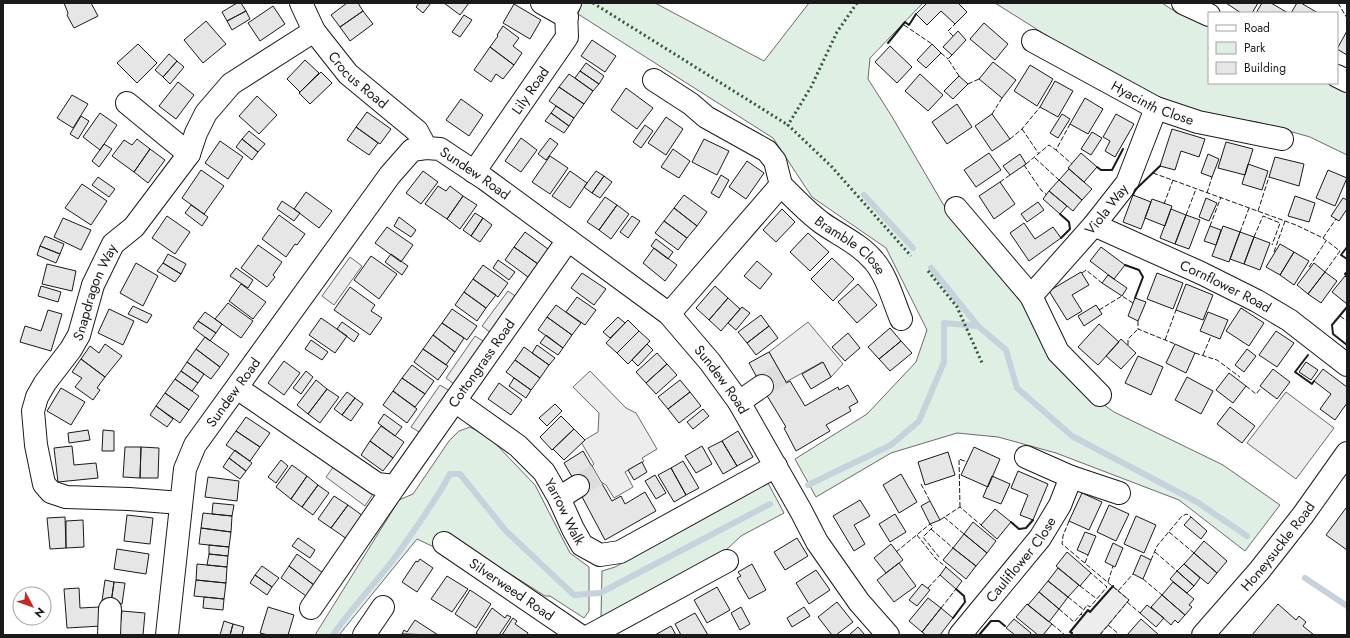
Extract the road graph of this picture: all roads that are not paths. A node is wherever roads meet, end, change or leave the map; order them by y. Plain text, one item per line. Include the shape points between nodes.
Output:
1 (301, 3) edge
2 (542, 3) edge
3 (1183, 3) edge
4 (568, 10) edge
5 (1208, 15) edge
6 (314, 31) junction
7 (1033, 41) dead end
8 (1338, 76) edge
9 (654, 80) dead end
10 (1347, 81) edge
11 (127, 103) dead end
12 (1156, 108) junction
13 (1282, 139) dead end
14 (426, 148) junction
15 (188, 154) junction
16 (474, 172) junction
17 (781, 185) junction
18 (956, 208) dead end
19 (1094, 225) junction
20 (568, 240) junction
21 (1031, 296) junction
22 (669, 314) junction
23 (901, 319) dead end
24 (1347, 365) edge
25 (762, 386) tunnel mouth
26 (237, 388) junction
27 (1100, 395) dead end
28 (455, 401) junction
29 (739, 402) junction
30 (1026, 457) dead end
31 (1345, 458) edge
32 (776, 466) junction
33 (1071, 477) junction
34 (395, 486) junction
35 (578, 486) tunnel mouth
36 (1119, 493) dead end
37 (559, 498) junction
38 (181, 503) junction
39 (444, 543) dead end
40 (726, 562) dead end
41 (383, 607) dead end
42 (311, 608) dead end
43 (110, 609) dead end
44 (109, 635) edge
45 (167, 635) edge
46 (364, 635) edge
47 (579, 635) edge
48 (591, 635) edge
49 (888, 635) edge
50 (960, 635) edge
51 (1203, 635) edge

1 - 6 street, Crocus Road
2 - 4 street
3 - 5 street
4 - 16 street, Lily Road via 567,37
6 - 14 street, Crocus Road via 348,74 416,131
6 - 15 street, Snapdragon Way via 231,84 206,113
7 - 12 street, Hyacinth Close
8 - 10 street
9 - 17 street via 706,117 767,151 775,161
11 - 15 street
12 - 13 street, Hyacinth Close via 1198,122
12 - 19 street, Viola Way via 1127,183
14 - 16 street, Sundew Road via 440,149
14 - 26 street, Sundew Road via 412,150 390,175
15 - 38 street, Snapdragon Way via 134,227 114,244 93,285 79,335 36,397 33,411 36,445 44,484 51,492 66,496
16 - 20 street, Sundew Road
17 - 22 street
17 - 23 street, Bramble Close via 810,214 859,246 874,260
18 - 21 street
19 - 21 street, Viola Way
19 - 24 street, Cornflower Road via 1258,301 1289,320
20 - 22 street, Sundew Road
20 - 28 street, Cottongrass Road
21 - 27 street via 1058,352
22 - 29 street, Sundew Road via 710,362
25 - 29 street
26 - 34 street via 377,484
26 - 38 street, Sundew Road via 195,445 185,469
28 - 34 street, Cottongrass Road
28 - 37 street, Yarrow Walk via 518,446 544,472
29 - 32 street, Sundew Road
30 - 33 street
31 - 51 street, Honeysuckle Road via 1259,571
32 - 37 street, Yarrow Walk via 620,552 600,555 582,545
32 - 49 street, Sundew Road via 817,542 859,602
33 - 36 street
33 - 50 street, Cauliflower Close via 1060,505 1040,538
34 - 42 street, Cottongrass Road
35 - 37 street
38 - 45 street, Sundew Road
39 - 47 street, Silverweed Road
40 - 48 street
41 - 46 street
43 - 44 street

